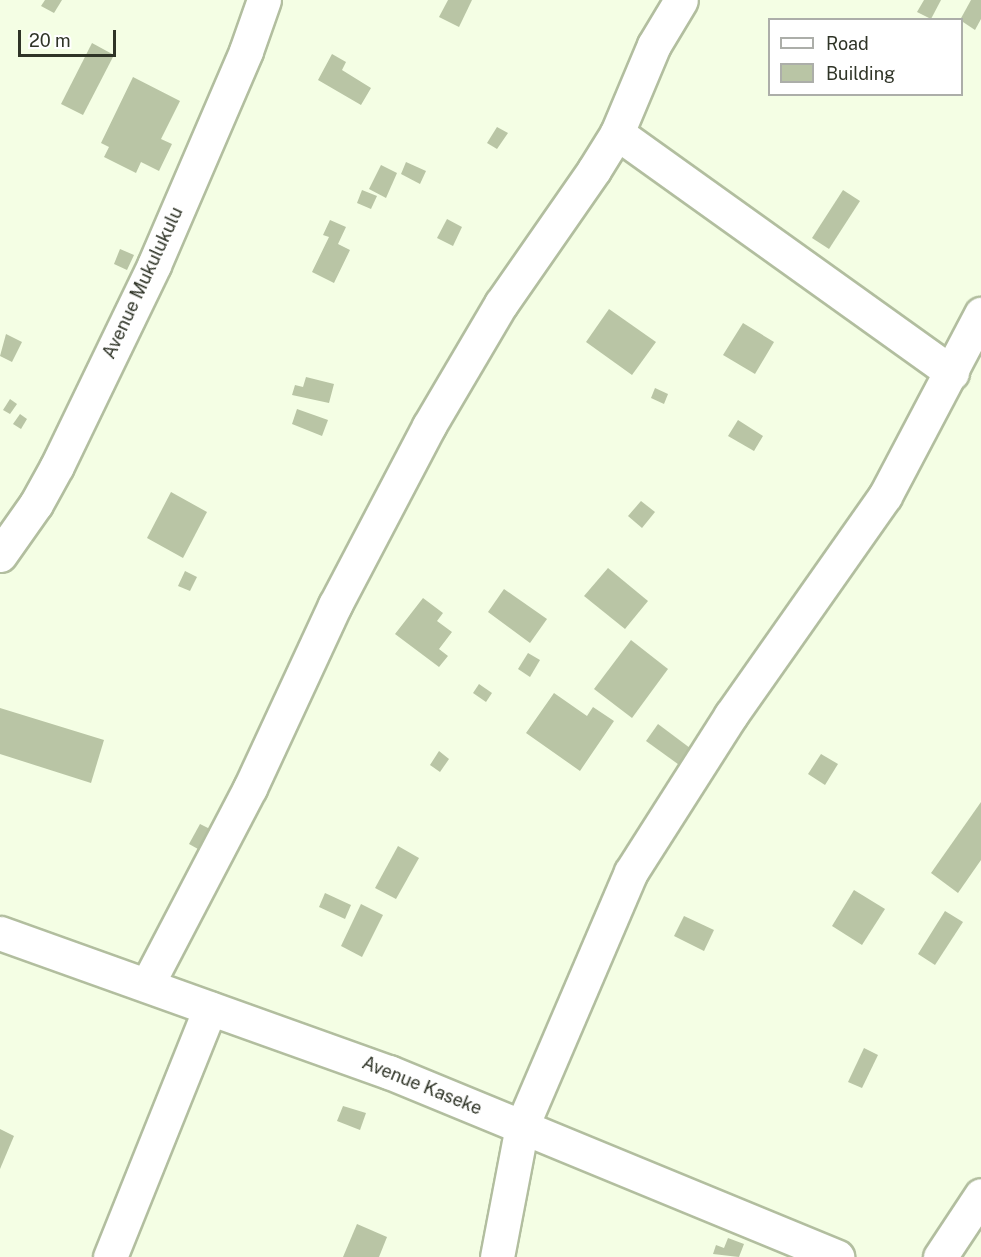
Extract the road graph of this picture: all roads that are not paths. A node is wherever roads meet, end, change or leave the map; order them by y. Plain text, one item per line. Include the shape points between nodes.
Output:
1 (264, 0) edge
2 (681, 0) edge
3 (616, 132) junction
4 (981, 314) edge
5 (952, 373) junction
6 (0, 555) edge
7 (0, 933) edge
8 (148, 983) junction
9 (210, 1008) junction
10 (522, 1126) junction
11 (981, 1195) edge
12 (111, 1257) edge
13 (497, 1257) edge
14 (837, 1257) edge
15 (940, 1257) edge

1 - 6 street, Avenue Mukulukulu via 154,265 57,466
2 - 3 street via 640,75
3 - 5 street
3 - 8 street via 464,361 335,605 250,788
4 - 5 street
5 - 10 street via 885,496 731,715 636,863 597,944
7 - 8 street, Avenue Kaseke
8 - 9 street, Avenue Kaseke
9 - 10 street, Avenue Kaseke via 389,1072
9 - 12 street
10 - 13 street
10 - 14 street, Avenue Kaseke
11 - 15 street

